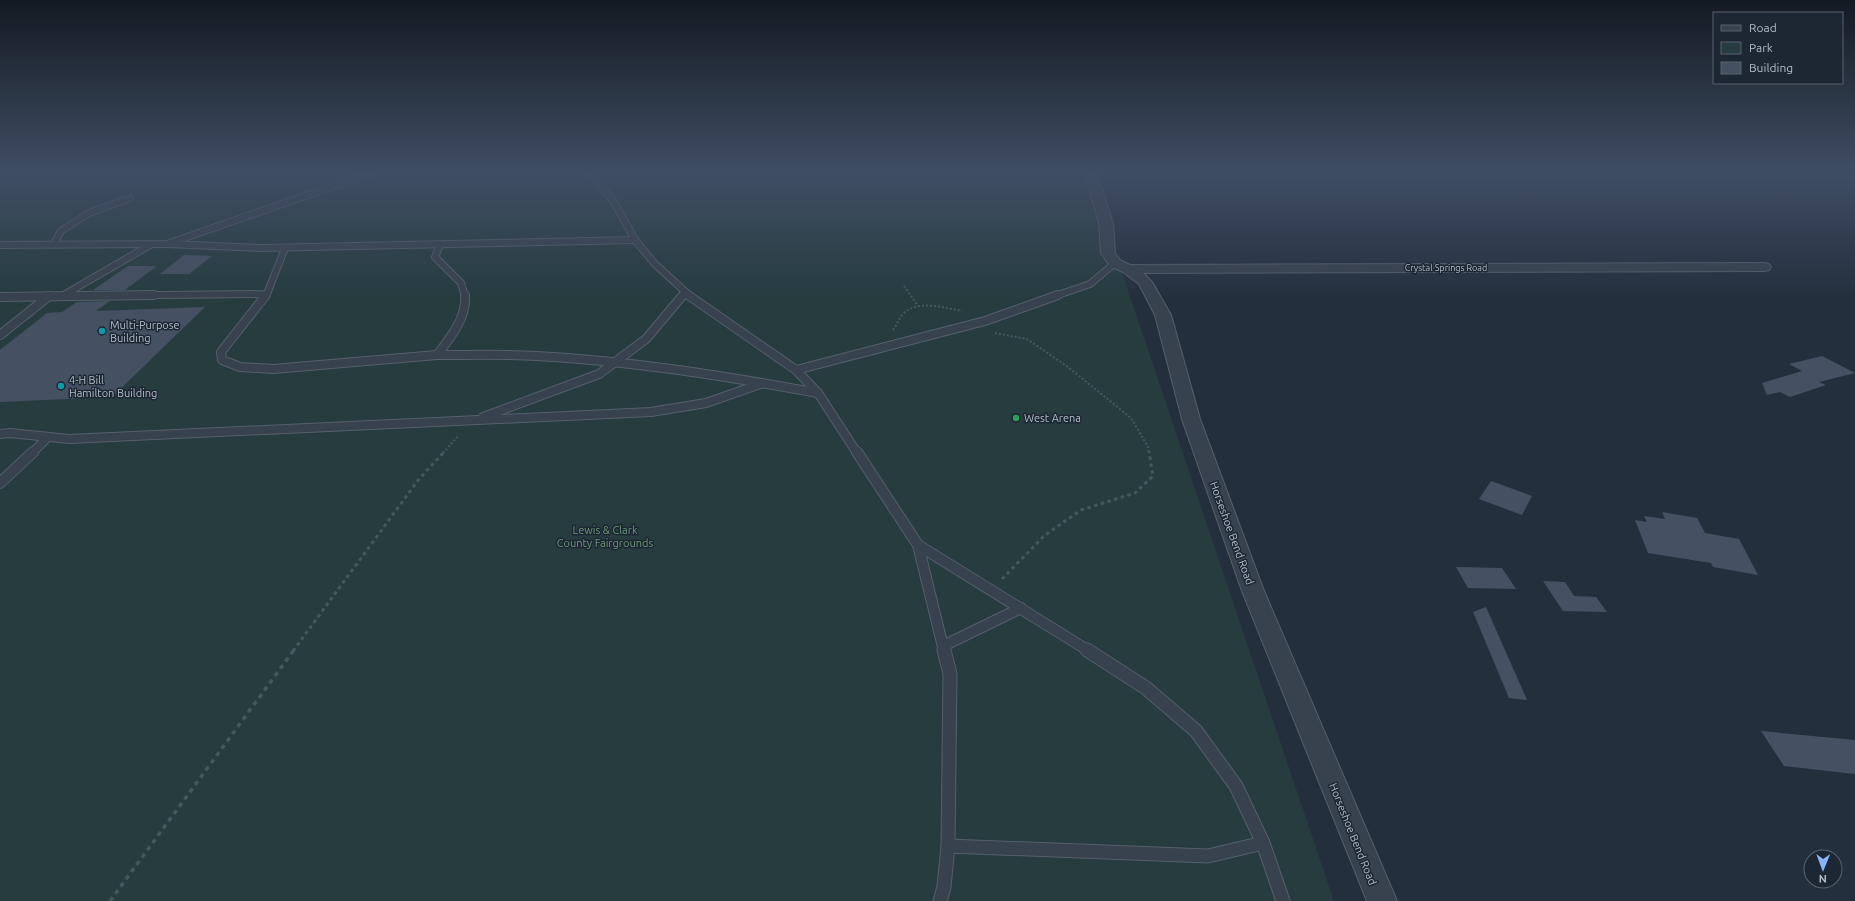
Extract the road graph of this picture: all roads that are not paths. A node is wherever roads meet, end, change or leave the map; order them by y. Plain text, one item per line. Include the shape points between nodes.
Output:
1 (87, 214) edge
2 (253, 214) edge
3 (621, 214) edge
4 (1103, 214) edge
5 (635, 240) junction
6 (54, 244) junction
7 (152, 244) junction
8 (167, 244) junction
9 (440, 245) junction
10 (0, 246) edge
11 (285, 248) junction
12 (1121, 266) junction
13 (1764, 267) dead end
14 (685, 293) junction
15 (267, 294) junction
16 (49, 296) junction
17 (61, 296) junction
18 (0, 297) edge
19 (0, 335) edge
20 (437, 355) junction
21 (616, 362) junction
22 (796, 370) junction
23 (763, 383) junction
24 (818, 393) junction
25 (472, 421) junction
26 (0, 434) edge
27 (48, 437) junction
28 (0, 483) edge
29 (918, 544) junction
30 (1021, 608) junction
31 (943, 646) junction
32 (1263, 843) junction
33 (948, 846) junction
34 (940, 901) edge
35 (1283, 901) edge
36 (1382, 901) edge

1 - 6 lane via 60,231
2 - 8 lane
3 - 5 lane
4 - 12 street, Horseshoe Bend Road via 1108,253
5 - 9 lane
5 - 14 lane
6 - 7 lane
6 - 10 lane
7 - 8 lane
7 - 17 lane
8 - 11 lane
9 - 11 lane
9 - 20 lane via 435,257 460,283 465,292 465,310 449,340
11 - 15 lane
12 - 13 street, Crystal Springs Road
12 - 22 lane via 1090,284 994,318
12 - 36 street, Horseshoe Bend Road via 1145,282 1162,315 1191,419 1253,591
14 - 21 lane via 646,339
14 - 22 lane
15 - 17 lane
15 - 20 lane via 221,352 222,360 240,367 273,369
16 - 17 lane
16 - 18 lane
16 - 19 lane
20 - 21 lane via 551,357
21 - 23 lane
21 - 25 lane via 599,374 580,382
22 - 24 lane
23 - 24 lane
23 - 25 lane via 706,403 651,412
24 - 29 lane
25 - 27 lane via 69,439
26 - 27 lane
27 - 28 lane
29 - 30 lane
29 - 31 lane
30 - 31 lane
30 - 32 lane via 1146,688 1196,731 1236,786
31 - 33 lane via 950,674
32 - 33 lane via 1208,856
32 - 35 lane
33 - 34 lane

